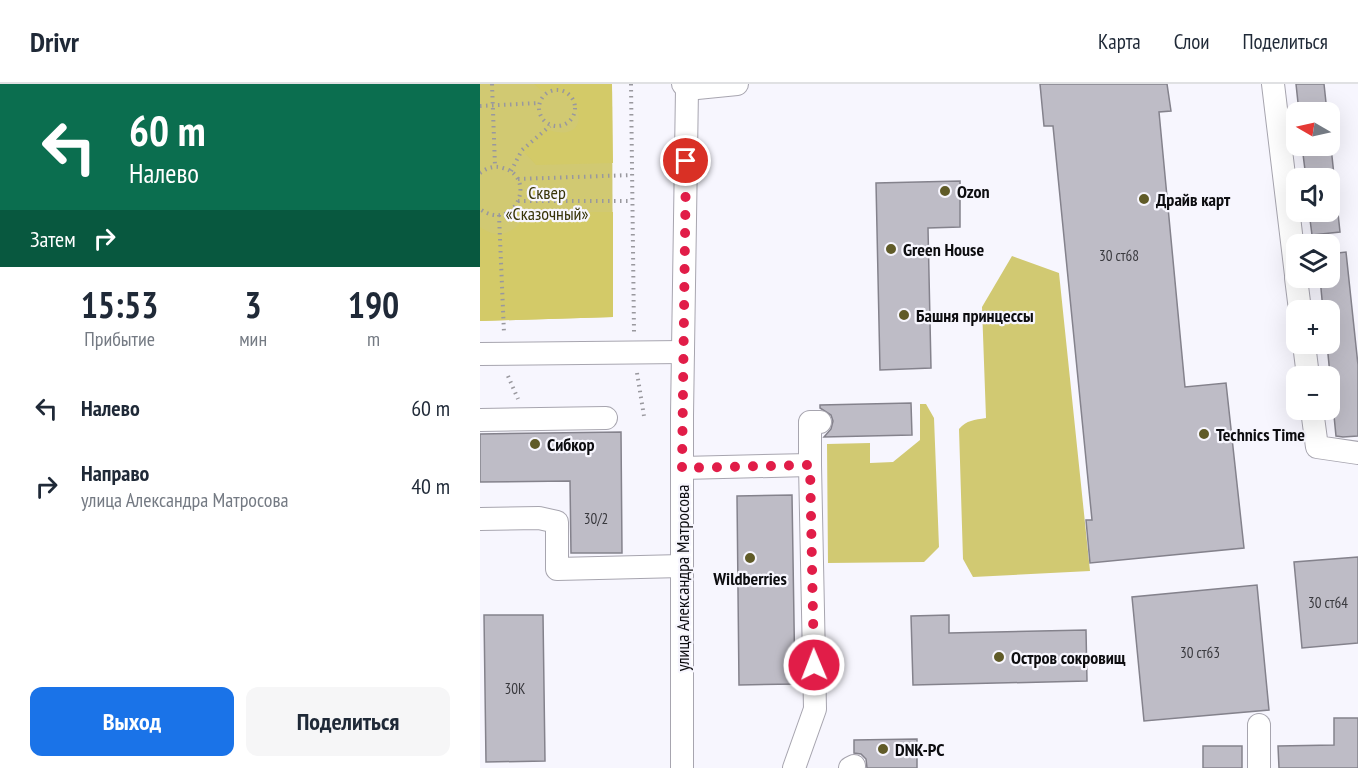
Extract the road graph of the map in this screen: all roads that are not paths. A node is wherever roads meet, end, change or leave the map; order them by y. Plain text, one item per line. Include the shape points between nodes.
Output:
1 (737, 84) edge
2 (1273, 84) edge
3 (686, 86) edge
4 (1291, 234) edge
5 (683, 352) junction
6 (480, 354) edge
7 (606, 418) dead end
8 (480, 420) edge
9 (1313, 420) edge
10 (820, 422) dead end
11 (1358, 453) edge
12 (810, 465) junction
13 (682, 468) junction
14 (480, 519) edge
15 (682, 566) junction
16 (1259, 725) dead end
17 (682, 768) edge
18 (794, 768) edge
19 (1258, 768) edge

1 - 3 street, улица Александра Матросова
2 - 4 street
3 - 5 street, улица Александра Матросова
5 - 6 street
5 - 13 street, улица Александра Матросова
7 - 8 street
9 - 11 street via 1317,447
10 - 12 street via 810,422
12 - 13 street
12 - 18 street via 814,710
13 - 15 street, улица Александра Матросова
14 - 15 street via 539,518 557,522 547,569
15 - 17 street, улица Александра Матросова
16 - 19 street

